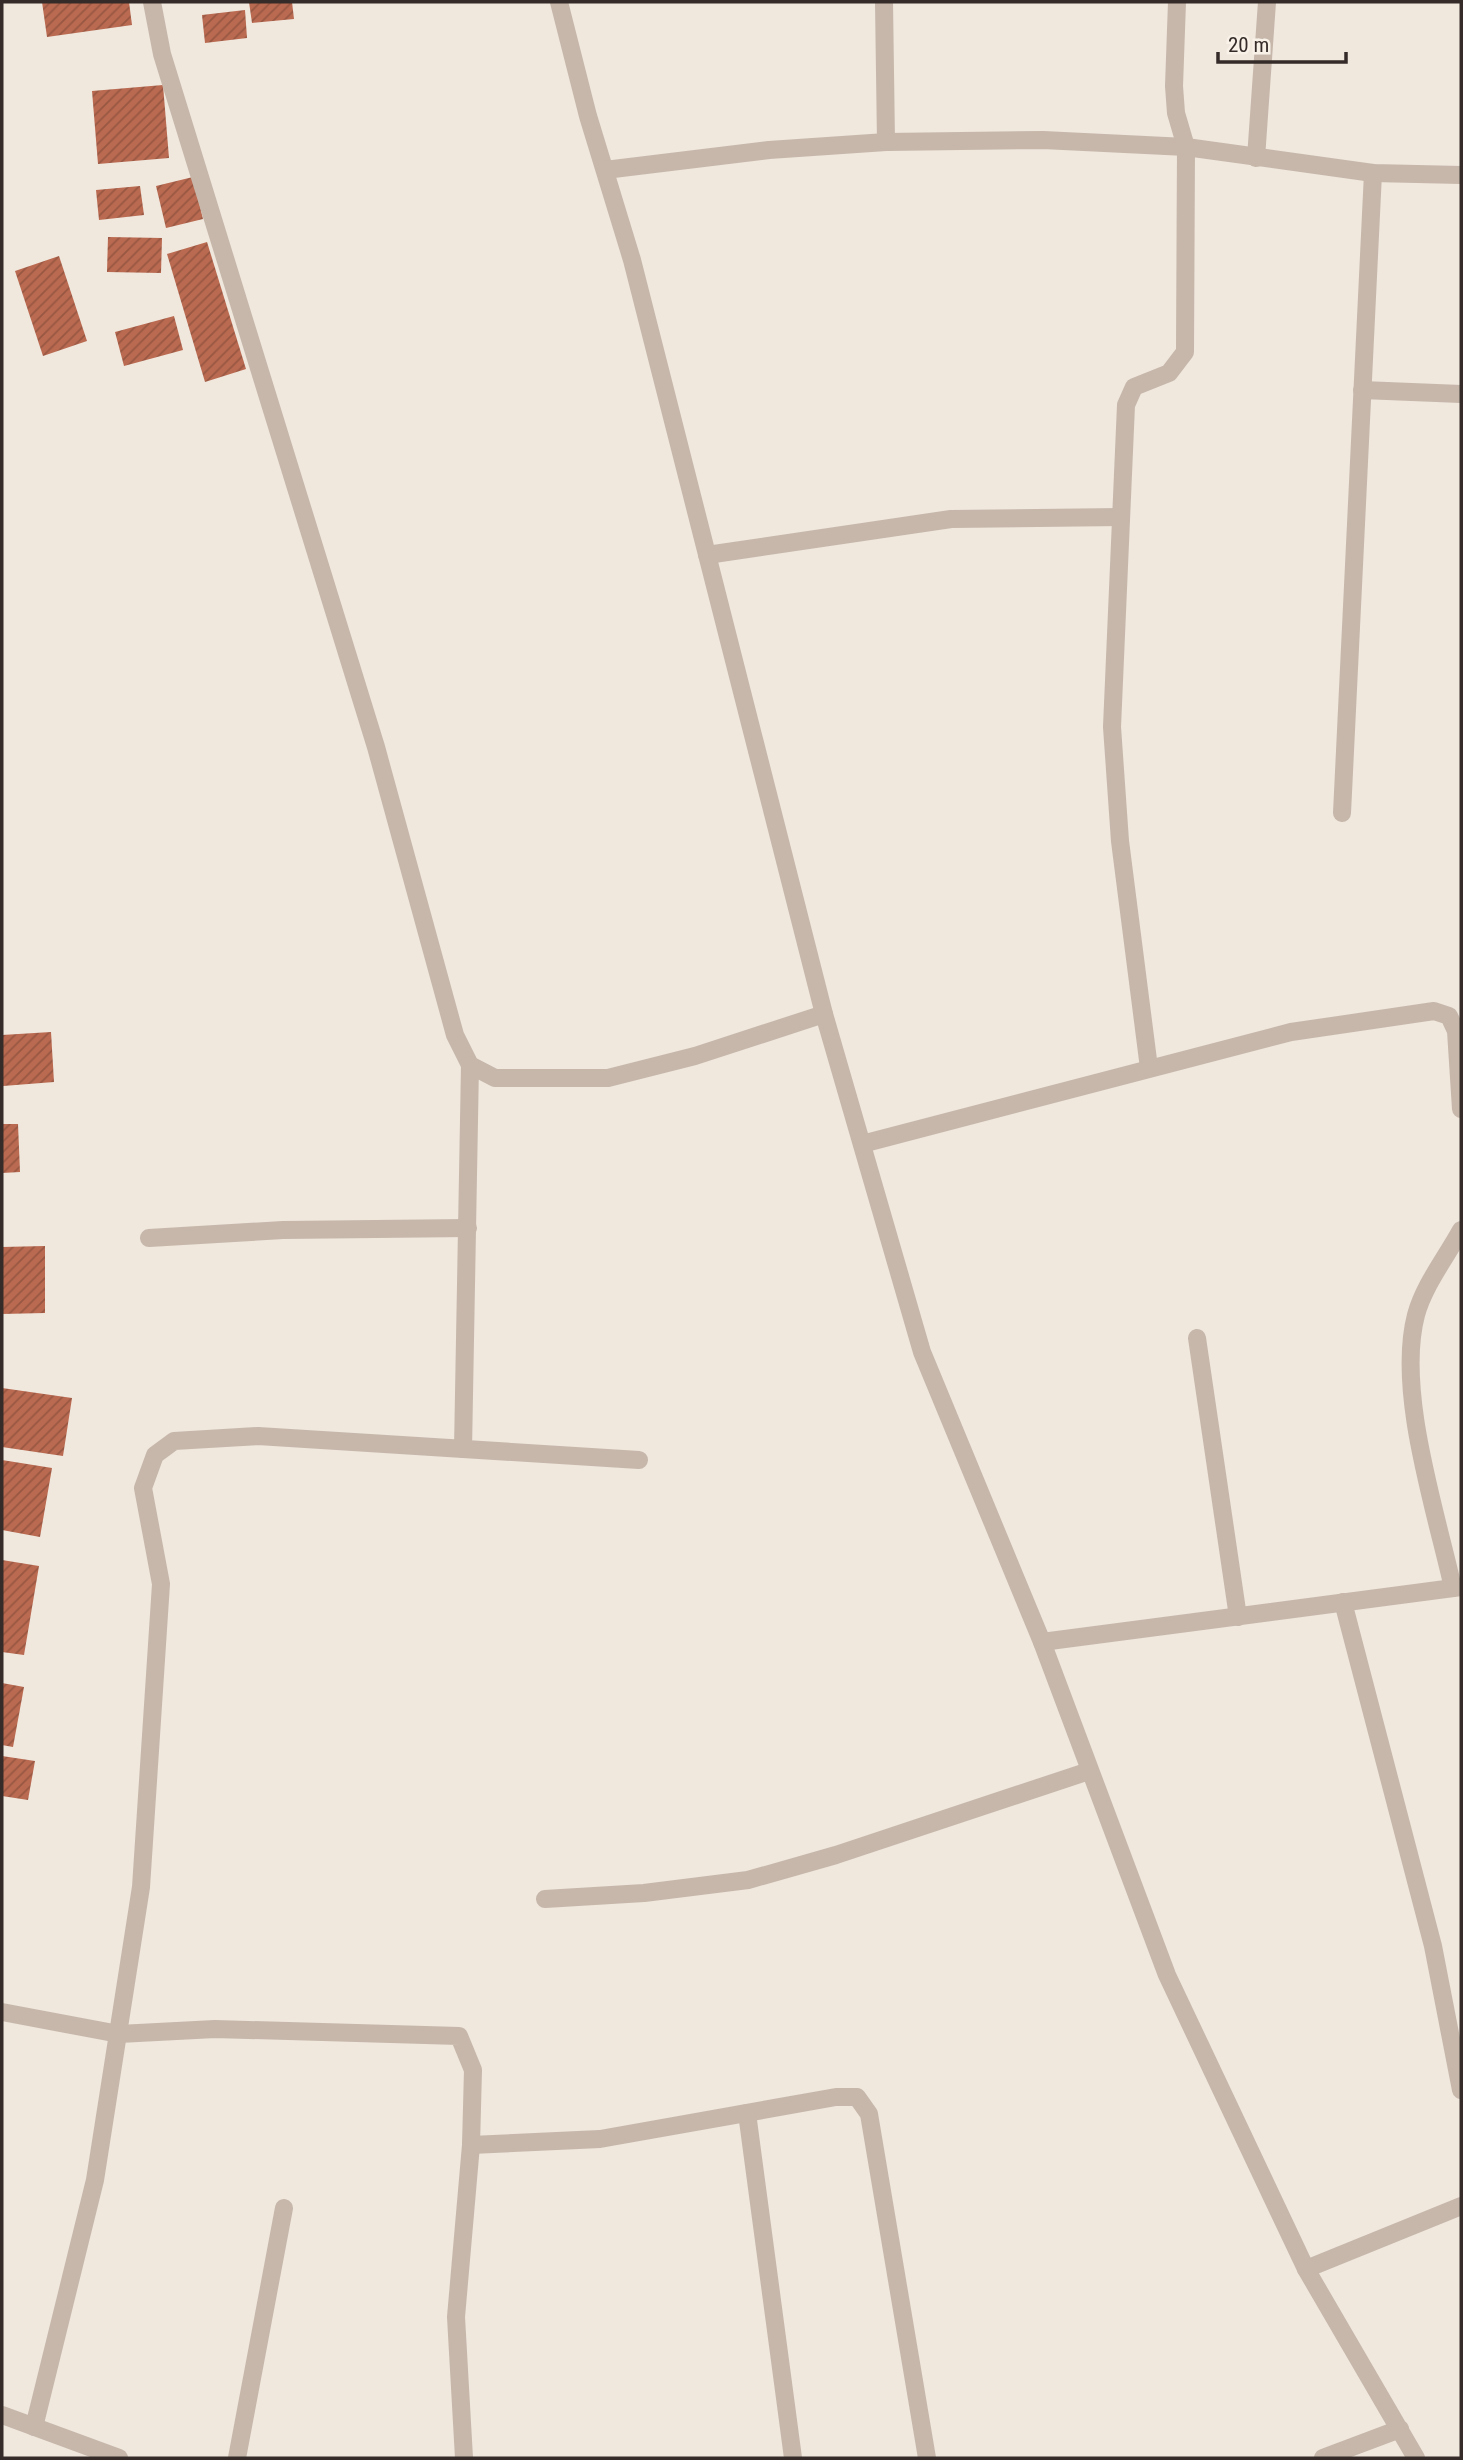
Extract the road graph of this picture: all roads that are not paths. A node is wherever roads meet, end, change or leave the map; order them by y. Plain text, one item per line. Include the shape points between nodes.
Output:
1 (152, 2) edge
2 (559, 2) edge
3 (884, 2) edge
4 (1177, 2) edge
5 (1267, 2) edge
6 (886, 142) junction
7 (1186, 148) junction
8 (1256, 158) junction
9 (604, 170) junction
10 (1373, 173) junction
11 (1461, 175) edge
12 (1362, 390) junction
13 (1461, 394) edge
14 (1121, 517) junction
15 (707, 555) junction
16 (1342, 813) dead end
17 (824, 1014) junction
18 (470, 1065) junction
19 (1149, 1069) junction
20 (1461, 1109) edge
21 (862, 1144) junction
22 (468, 1228) junction
23 (1461, 1230) edge
24 (149, 1238) dead end
25 (1197, 1338) dead end
26 (463, 1449) junction
27 (639, 1460) dead end
28 (1457, 1588) edge
29 (1343, 1602) junction
30 (1238, 1616) junction
31 (1042, 1642) junction
32 (1089, 1771) junction
33 (545, 1899) dead end
34 (2, 2012) edge
35 (119, 2034) junction
36 (1461, 2090) edge
37 (747, 2113) junction
38 (471, 2145) junction
39 (1461, 2206) edge
40 (284, 2208) dead end
41 (1306, 2269) junction
42 (2, 2416) edge
43 (34, 2427) junction
44 (1400, 2428) junction
45 (119, 2458) edge
46 (237, 2458) edge
47 (464, 2458) edge
48 (793, 2458) edge
49 (927, 2458) edge
50 (1323, 2458) edge
51 (1416, 2458) edge

1 - 18 street via 162,54 376,747 455,1035
2 - 9 street
3 - 6 street
4 - 7 street via 1174,86
5 - 8 street
6 - 7 street via 1043,141
6 - 9 street via 769,150
7 - 8 street
7 - 14 street via 1185,352 1169,373 1129,394
8 - 10 street
9 - 15 street via 632,260
10 - 11 street
10 - 12 street
12 - 13 street
12 - 16 street
14 - 15 street via 951,519
14 - 19 street via 1112,727 1120,841
15 - 17 street
17 - 18 street via 695,1056 608,1078 495,1078
17 - 21 street
18 - 22 street
19 - 20 street via 1291,1032 1442,1012 1456,1031
19 - 21 street
21 - 31 street via 922,1352
22 - 24 street via 283,1230
22 - 26 street
23 - 28 street via 1416,1313 1411,1345 1418,1428
25 - 30 street
26 - 27 street
26 - 35 street via 258,1436 174,1441 155,1455 143,1488 161,1584 141,1887
28 - 29 street
29 - 30 street
29 - 36 street via 1433,1946
30 - 31 street
31 - 32 street
32 - 33 street via 748,1880
32 - 41 street via 1167,1975
34 - 35 street
35 - 38 street via 215,2029 459,2036 473,2070
35 - 43 street via 95,2180
37 - 38 street via 600,2139
37 - 48 street
37 - 49 street via 857,2097 869,2114
38 - 47 street via 456,2317
39 - 41 street
40 - 46 street
41 - 44 street
42 - 43 street
43 - 45 street
44 - 50 street
44 - 51 street

